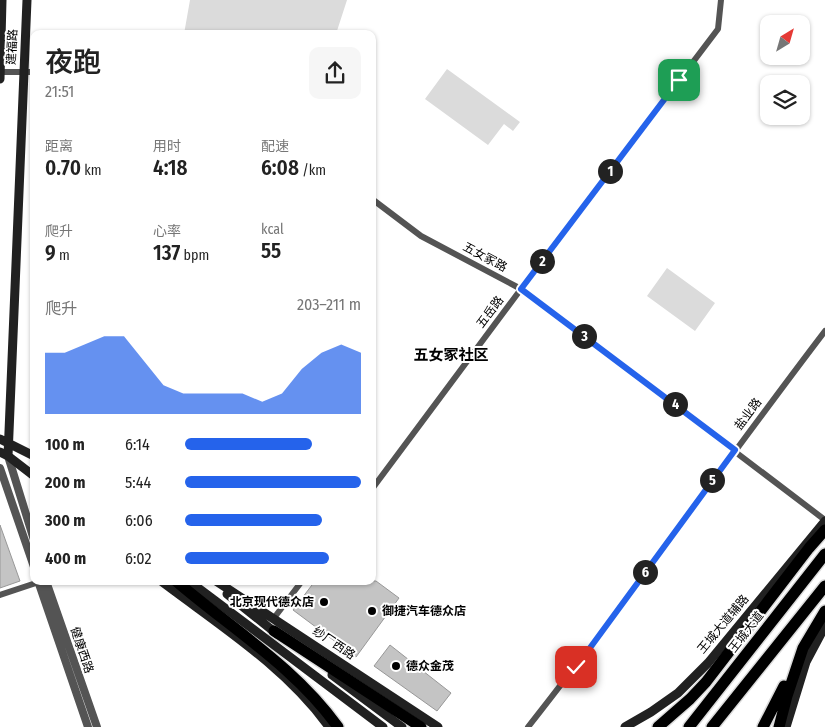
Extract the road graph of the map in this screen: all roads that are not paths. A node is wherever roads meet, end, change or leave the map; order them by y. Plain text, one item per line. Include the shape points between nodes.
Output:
1 (2, 0) edge
2 (27, 0) edge
3 (721, 0) edge
4 (0, 72) edge
5 (24, 72) junction
6 (30, 72) edge
7 (0, 79) edge
8 (376, 202) edge
9 (521, 289) junction
10 (825, 331) edge
11 (4, 440) edge
12 (735, 450) junction
13 (4, 454) edge
14 (30, 454) edge
15 (0, 468) edge
16 (30, 469) edge
17 (30, 473) edge
18 (376, 484) edge
19 (825, 520) edge
20 (30, 529) edge
21 (825, 530) edge
22 (825, 554) edge
23 (30, 555) edge
24 (30, 585) edge
25 (42, 585) edge
26 (43, 585) edge
27 (166, 585) edge
28 (181, 585) edge
29 (195, 585) edge
30 (216, 585) edge
31 (222, 585) edge
32 (299, 585) edge
33 (825, 586) edge
34 (0, 596) edge
35 (825, 611) edge
36 (274, 618) junction
37 (825, 626) edge
38 (274, 631) junction
39 (803, 648) junction
40 (88, 727) edge
41 (97, 727) edge
42 (329, 727) edge
43 (339, 727) edge
44 (383, 727) edge
45 (402, 727) edge
46 (421, 727) edge
47 (438, 727) edge
48 (528, 727) edge
49 (625, 727) edge
50 (658, 727) edge
51 (689, 727) edge
52 (712, 727) edge
53 (763, 727) edge
54 (779, 727) edge
55 (786, 727) edge

1 - 4 main road, 建福路
2 - 5 main road, 建福路
3 - 9 street, 五岳路 via 718,29
4 - 5 street
4 - 7 main road, 建福路
5 - 6 street
5 - 11 main road, 建福路 via 19,223
8 - 9 street, 五女冢路 via 421,236
9 - 12 street, 五女冢路
9 - 18 street, 五岳路
10 - 12 street, 盐业路
11 - 13 main road, 建福路
11 - 14 main road
12 - 19 street, 五女冢路
12 - 48 street, 盐业路 via 576,667
13 - 16 main road
13 - 17 main road
13 - 20 street
15 - 23 street
19 - 49 main road, 王城大道辅路 via 708,663 678,693
21 - 50 highway via 700,688
22 - 51 highway, 王城大道
24 - 34 street
25 - 40 street, 健康西路
26 - 41 street, 健康西路
27 - 42 main road via 258,655 293,686
28 - 43 highway via 282,666 323,706
29 - 44 main road
30 - 38 main road
31 - 36 main road, 纱厂西路
32 - 36 street
33 - 52 highway
35 - 39 highway
36 - 47 main road, 纱厂西路
37 - 55 main road via 806,662
38 - 45 main road
38 - 46 highway
39 - 53 highway
39 - 54 highway

